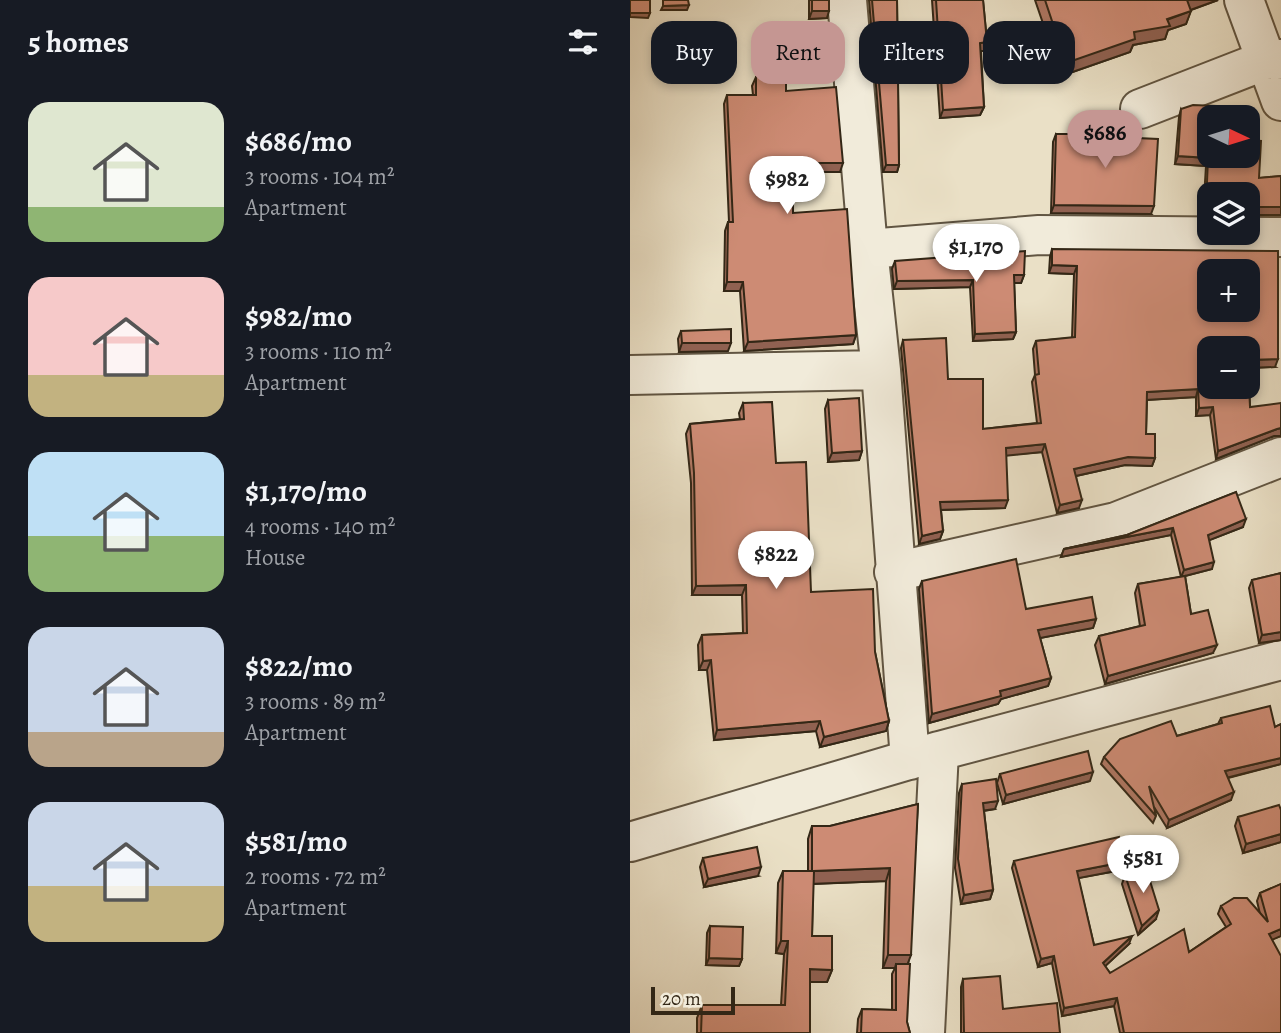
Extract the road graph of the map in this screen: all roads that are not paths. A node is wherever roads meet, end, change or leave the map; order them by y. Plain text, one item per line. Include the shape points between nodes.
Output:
1 (847, 0) edge
2 (1244, 0) edge
3 (1274, 60) edge
4 (1281, 101) edge
5 (1140, 109) dead end
6 (1281, 237) edge
7 (867, 249) junction
8 (881, 370) junction
9 (630, 375) edge
10 (1281, 457) edge
11 (894, 572) junction
12 (1281, 660) edge
13 (924, 756) junction
14 (630, 842) edge
15 (925, 1033) edge

1 - 7 street
2 - 3 street
3 - 4 street
3 - 5 street
6 - 7 street via 1039,235
7 - 8 street
8 - 9 street
8 - 11 street
10 - 11 street via 1116,522
11 - 13 street
12 - 13 street
13 - 14 street
13 - 15 street

